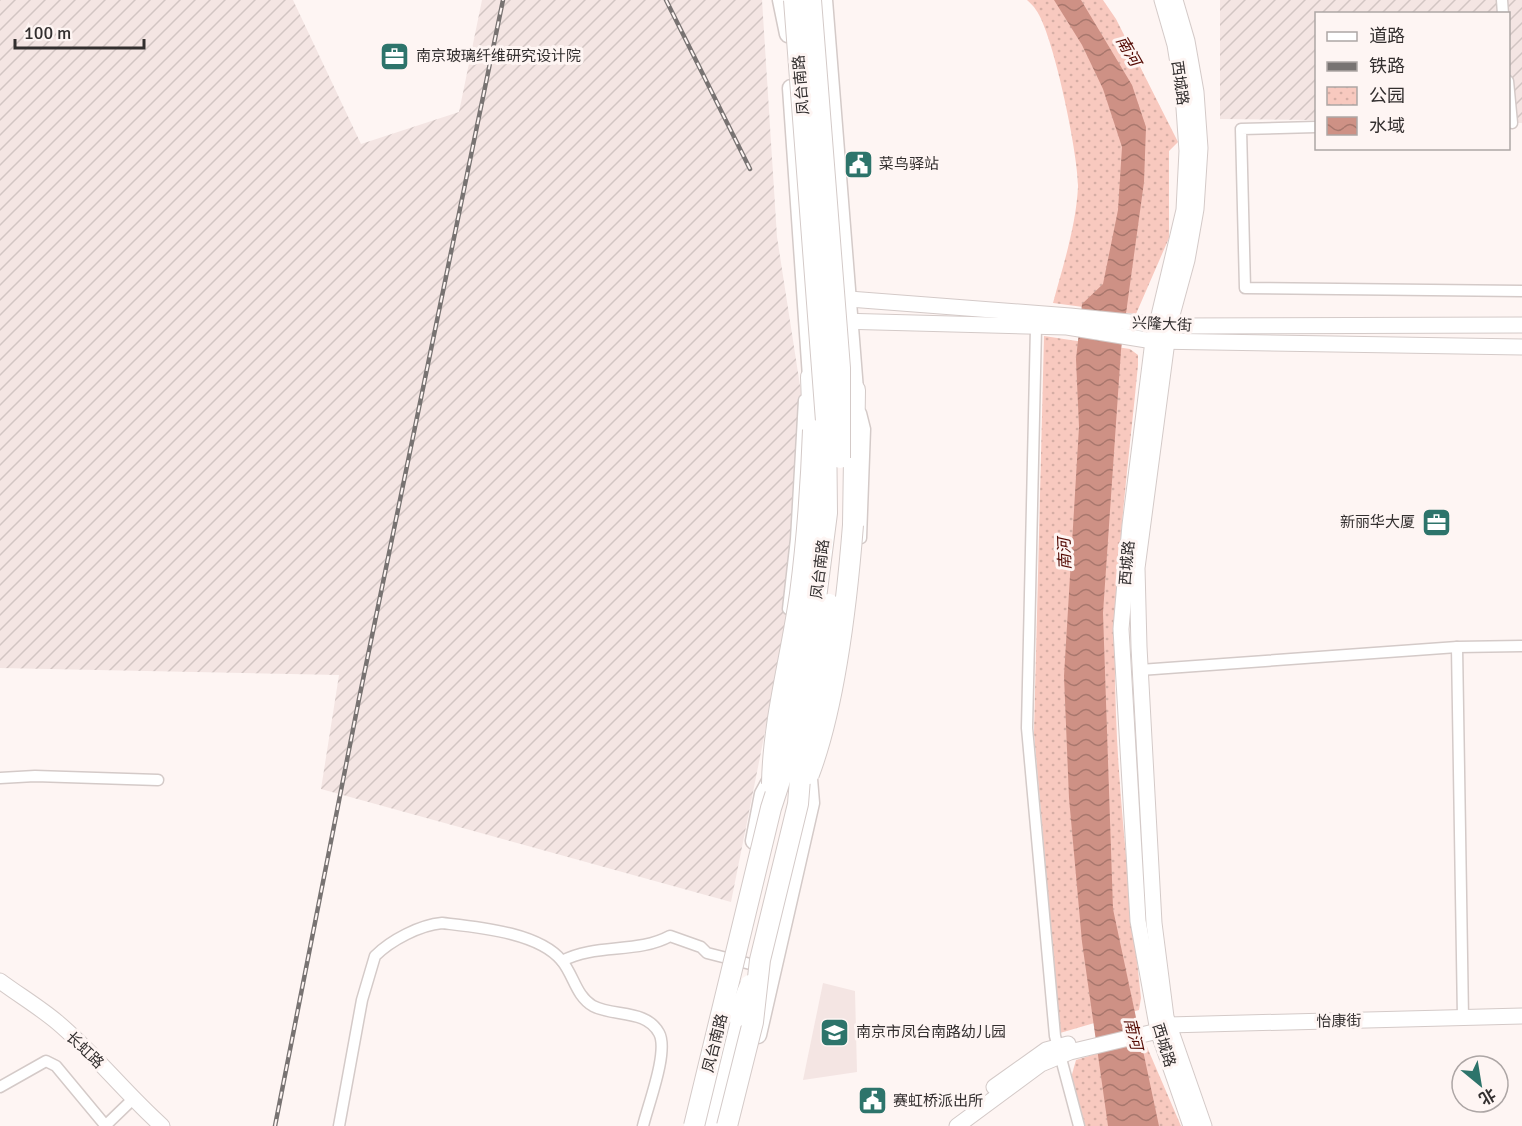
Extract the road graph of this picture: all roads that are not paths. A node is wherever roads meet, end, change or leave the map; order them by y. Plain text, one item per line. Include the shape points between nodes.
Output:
1 (781, 0) edge
2 (788, 0) edge
3 (794, 0) edge
4 (811, 0) edge
5 (824, 0) edge
6 (1162, 0) edge
7 (1175, 0) edge
8 (788, 34) junction
9 (1510, 90) edge
10 (1514, 124) edge
11 (1315, 127) edge
12 (1180, 259) junction
13 (1522, 291) edge
14 (804, 294) junction
15 (849, 300) junction
16 (807, 318) junction
17 (852, 322) junction
18 (1068, 322) junction
19 (1522, 325) edge
20 (1036, 327) junction
21 (1161, 333) junction
22 (1522, 347) edge
23 (811, 377) junction
24 (855, 390) junction
25 (1522, 646) edge
26 (1457, 647) junction
27 (1140, 670) junction
28 (0, 778) edge
29 (158, 780) dead end
30 (767, 801) junction
31 (804, 803) junction
32 (730, 960) junction
33 (562, 961) junction
34 (767, 965) junction
35 (0, 981) edge
36 (1522, 1016) edge
37 (1463, 1018) junction
38 (1157, 1025) junction
39 (1059, 1051) junction
40 (0, 1087) edge
41 (132, 1100) junction
42 (105, 1125) edge
43 (162, 1126) edge
44 (339, 1126) edge
45 (643, 1126) edge
46 (689, 1126) edge
47 (694, 1126) edge
48 (711, 1126) edge
49 (727, 1126) edge
50 (735, 1126) edge
51 (945, 1126) edge
52 (957, 1126) edge
53 (1078, 1126) edge
54 (1191, 1126) edge
55 (1204, 1126) edge

1 - 8 main road, 凤台南路
2 - 8 main road, 凤台南路
3 - 30 highway, 凤台南路, bridge via 828,455 827,513 812,637 786,762
4 - 31 highway, 凤台南路, bridge via 841,403 839,514 822,655 801,766
5 - 15 main road, 凤台南路
6 - 12 main road, 西城路 via 1175,45 1187,151
7 - 12 main road, 西城路 via 1196,92 1200,148 1196,209
8 - 14 main road, 凤台南路
9 - 10 street
11 - 13 street via 1240,129 1245,288
12 - 21 main road, 西城路
14 - 15 main road, 兴隆大街
14 - 16 main road, 凤台南路
15 - 17 main road, 凤台南路
15 - 18 main road, 兴隆大街
16 - 17 main road, 兴隆大街
16 - 23 main road, 凤台南路
17 - 20 main road, 兴隆大街
17 - 24 main road, 凤台南路
18 - 20 main road, 兴隆大街
18 - 21 main road, 兴隆大街
19 - 21 main road, 兴隆大街
20 - 39 street via 1027,728
21 - 22 main road, 兴隆大街
21 - 27 main road, 西城路 via 1137,568
21 - 38 main road, 西城路 via 1130,525 1121,629 1138,921
23 - 30 highway, bridge via 813,430 805,553
23 - 30 main road, 凤台南路 via 818,398 812,565 804,633 779,765
24 - 31 main road, 凤台南路 via 850,413 843,583
24 - 31 highway, bridge via 853,525 821,743
25 - 26 street
26 - 27 street
26 - 37 street
27 - 38 main road, 西城路
28 - 29 street
30 - 32 main road, 凤台南路
30 - 47 highway, 凤台南路, bridge
31 - 34 highway, 凤台南路, bridge
32 - 33 street via 670,936 574,955
32 - 34 street
32 - 46 main road, 凤台南路
33 - 44 street via 521,937 442,923 430,924 381,950 370,966
33 - 45 street via 583,999 603,1010 639,1016 652,1023 660,1034 661,1054
34 - 48 highway, bridge via 738,1016
34 - 49 highway, 凤台南路, bridge
34 - 50 main road, 凤台南路
35 - 41 main road, 长虹路 via 56,1022
36 - 37 main road, 怡康街
37 - 38 main road, 怡康街
38 - 39 main road, 怡康街
38 - 54 main road, 西城路
38 - 55 main road, 西城路
39 - 51 main road via 1046,1050 1012,1072
39 - 52 main road
39 - 53 street
40 - 42 street via 46,1061 56,1066
41 - 42 street
41 - 43 main road, 长虹路

